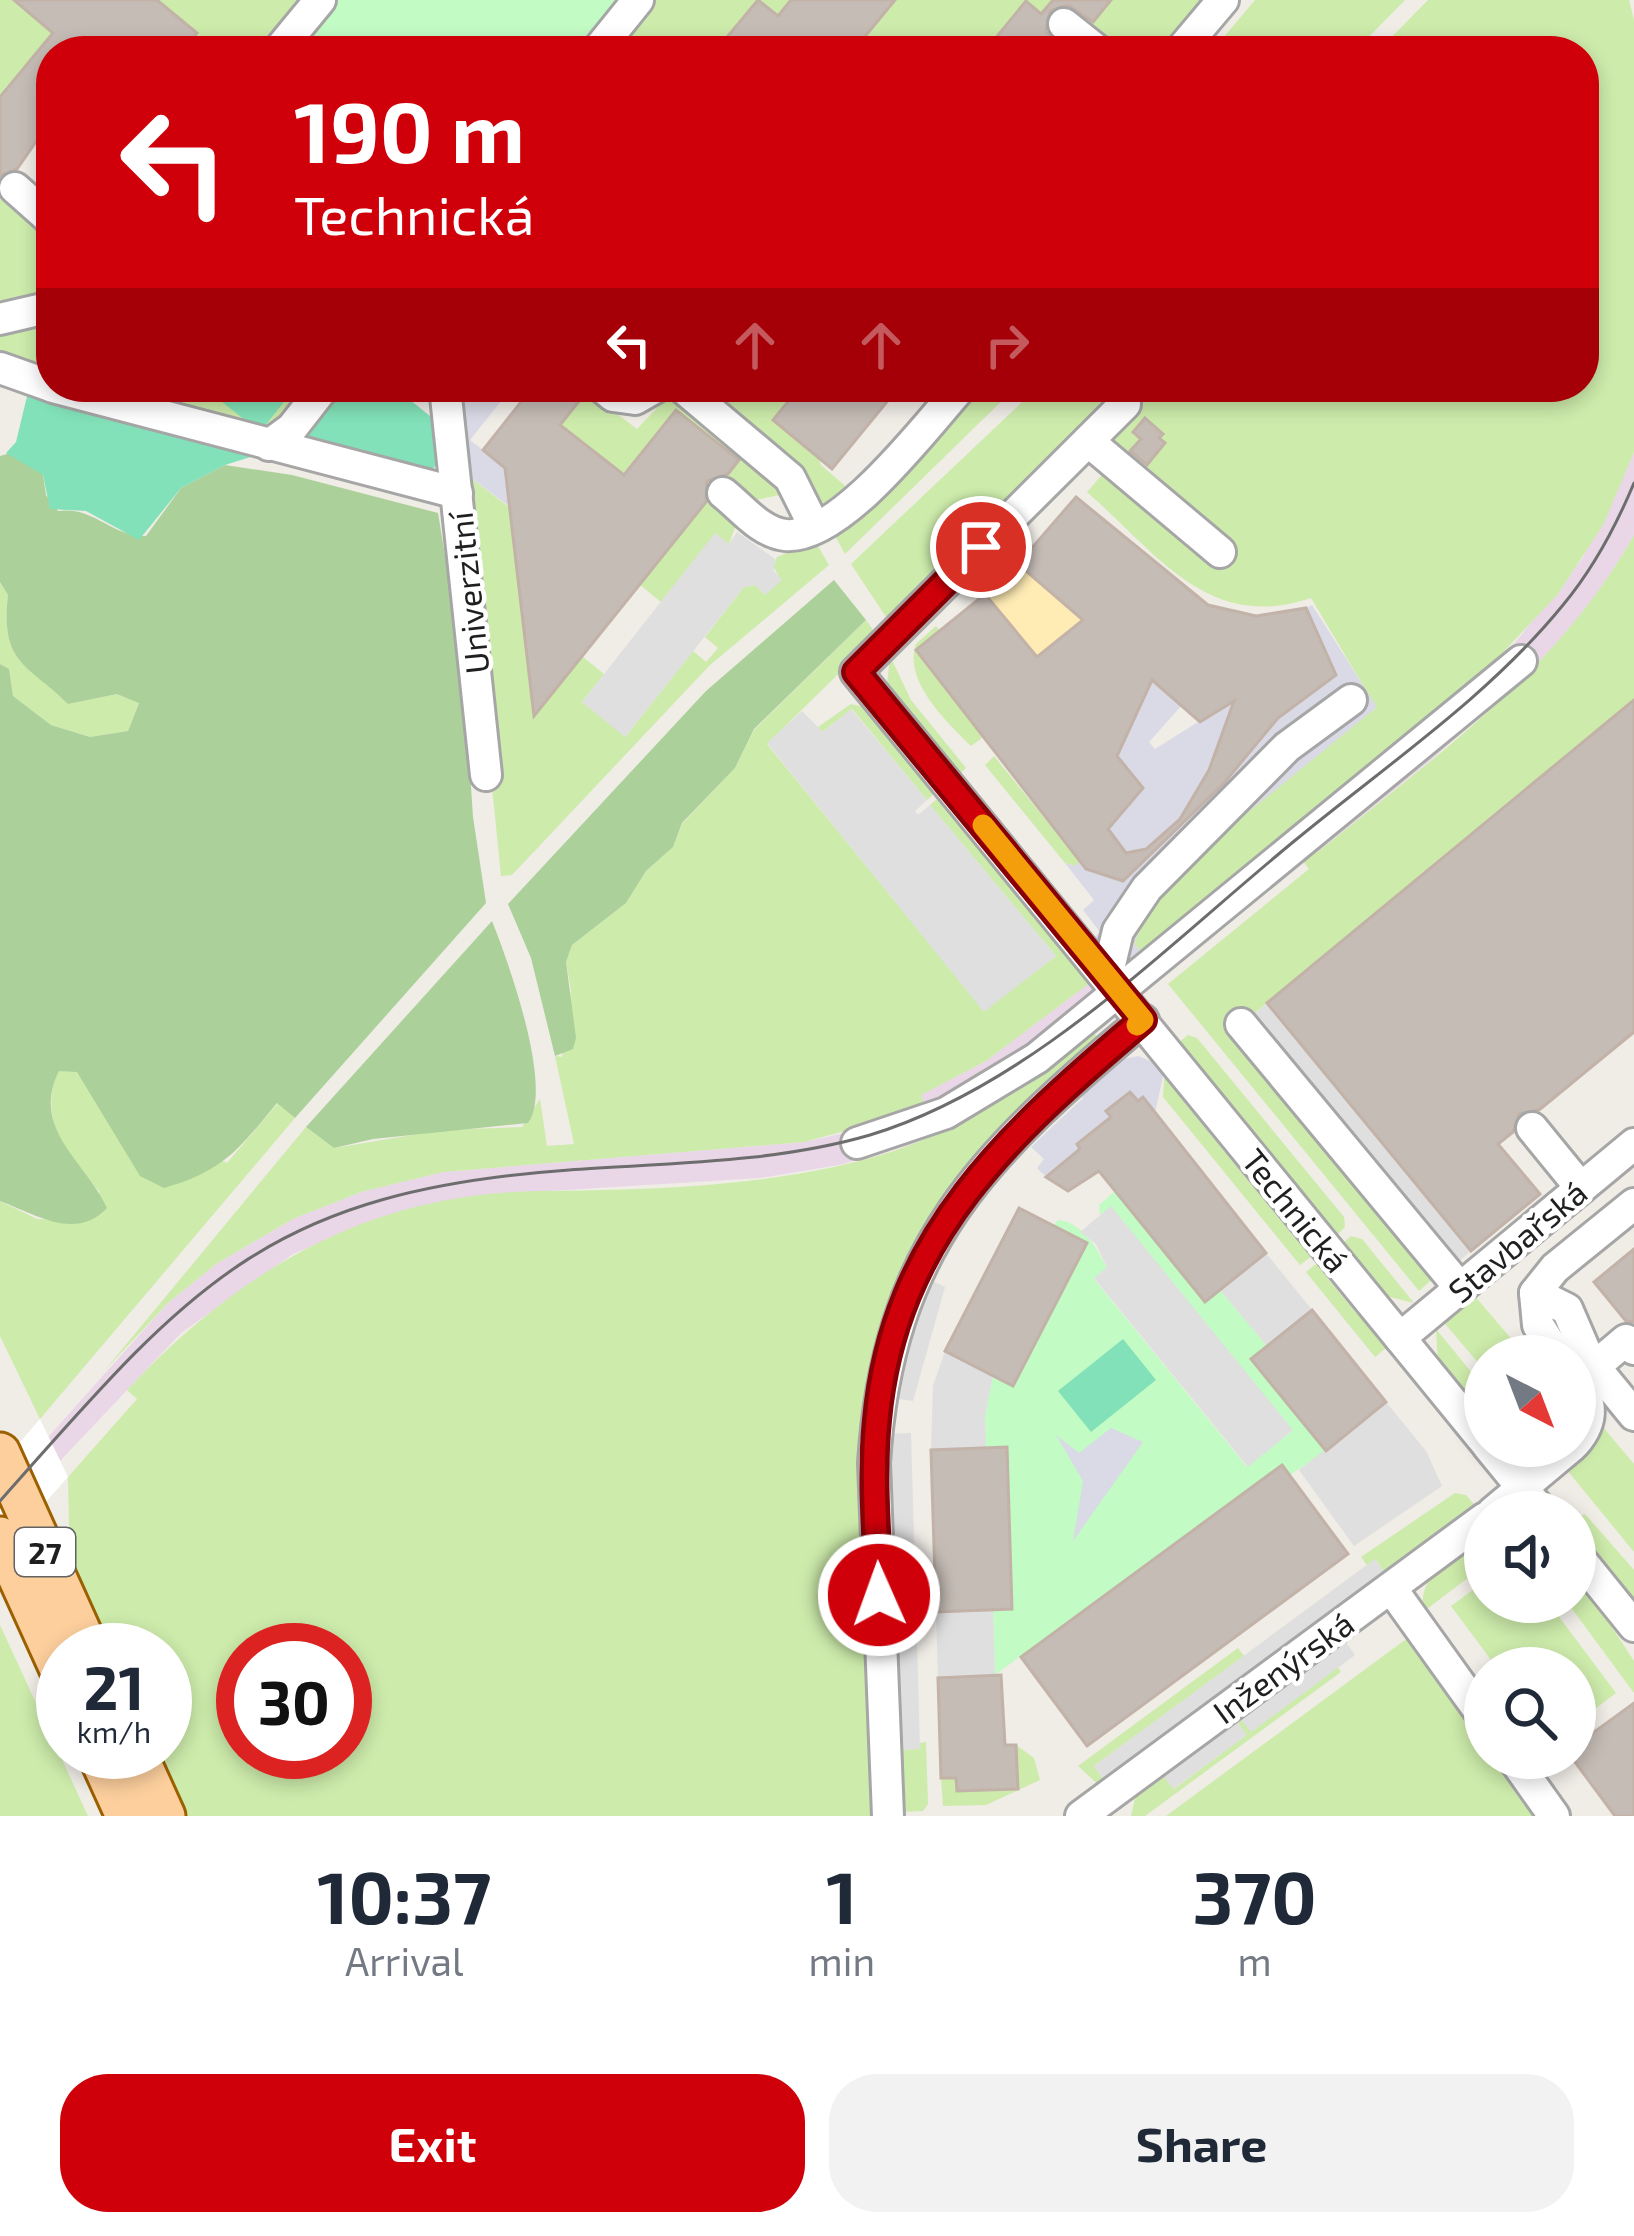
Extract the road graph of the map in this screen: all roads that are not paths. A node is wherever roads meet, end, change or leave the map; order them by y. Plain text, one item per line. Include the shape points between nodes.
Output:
1 (320, 0) edge
2 (638, 0) edge
3 (1222, 0) edge
4 (1064, 24) dead end
5 (290, 36) edge
6 (609, 36) edge
7 (1079, 36) edge
8 (1192, 36) edge
9 (15, 188) dead end
10 (36, 207) edge
11 (36, 311) edge
12 (0, 319) edge
13 (0, 368) edge
14 (36, 381) edge
15 (108, 402) edge
16 (312, 402) edge
17 (446, 402) edge
18 (700, 402) edge
19 (948, 402) edge
20 (1125, 404) dead end
21 (1088, 441) junction
22 (269, 445) junction
23 (457, 493) junction
24 (723, 493) dead end
25 (815, 528) junction
26 (1220, 552) dead end
27 (1521, 661) dead end
28 (1351, 700) dead end
29 (486, 776) dead end
30 (1113, 984) junction
31 (1143, 1020) junction
32 (1241, 1024) dead end
33 (1532, 1128) dead end
34 (857, 1143) dead end
35 (1634, 1144) edge
36 (1581, 1188) junction
37 (1634, 1204) edge
38 (1460, 1288) junction
39 (1535, 1294) junction
40 (1544, 1335) edge
41 (1574, 1335) edge
42 (1400, 1338) junction
43 (1634, 1349) edge
44 (1596, 1363) edge
45 (1596, 1382) edge
46 (1634, 1415) edge
47 (1464, 1416) edge
48 (0, 1453) edge
49 (1505, 1467) edge
50 (1525, 1491) edge
51 (1464, 1534) edge
52 (0, 1538) edge
53 (1596, 1579) edge
54 (1391, 1588) junction
55 (39, 1623) edge
56 (77, 1623) edge
57 (1634, 1626) edge
58 (1464, 1690) edge
59 (109, 1779) edge
60 (148, 1779) edge
61 (1528, 1779) edge
62 (1090, 1813) edge
63 (126, 1816) edge
64 (165, 1816) edge
65 (888, 1816) edge
66 (1554, 1816) edge

1 - 5 street
2 - 6 street
3 - 8 street
4 - 7 street
9 - 10 street
11 - 12 street
13 - 14 street
15 - 22 street
16 - 22 street
17 - 23 street, Univerzitní
18 - 25 street via 790,478
19 - 25 street via 850,506
20 - 21 street, Technická
21 - 26 street
21 - 30 street, Technická via 856,672
22 - 23 street
23 - 29 street, Univerzitní
24 - 25 street via 765,530 786,536
27 - 30 street
28 - 30 street via 1287,747 1147,888 1118,932
30 - 31 street, Technická
30 - 34 street via 1037,1058 973,1100
31 - 42 street, Technická
31 - 65 street via 1042,1107 966,1190 920,1262 896,1325 874,1463
32 - 38 street
33 - 36 street
35 - 36 street, Stavbařská
36 - 38 street, Stavbařská
37 - 39 street
38 - 42 street, Stavbařská
39 - 40 street
39 - 41 street via 1567,1309
42 - 47 street, Technická
43 - 44 street via 1626,1340
45 - 46 street
48 - 56 main road, 27
49 - 50 street, Technická
51 - 54 street, Inženýrská
52 - 55 main road, 27
53 - 57 street
54 - 58 street
54 - 62 street, Inženýrská
59 - 63 main road
60 - 64 main road
61 - 66 street

